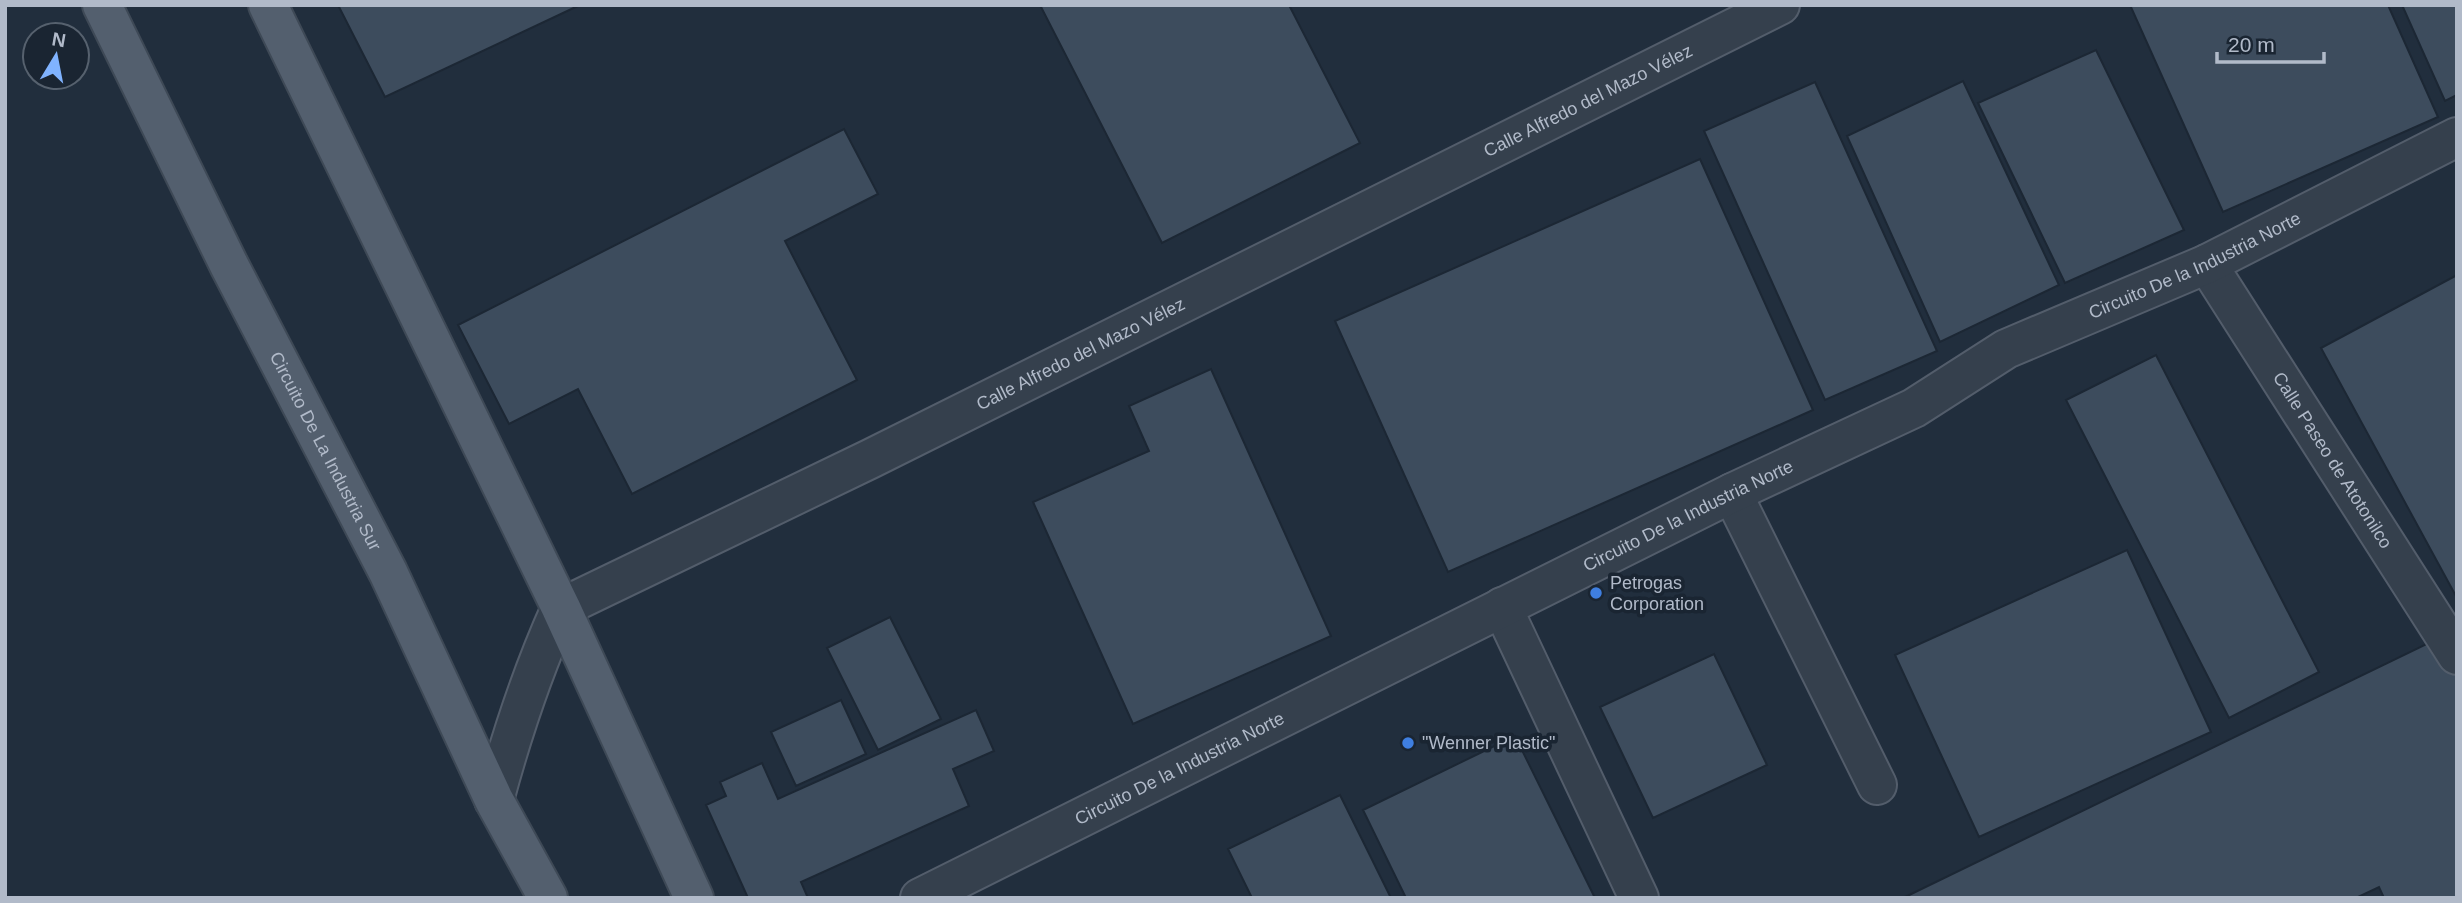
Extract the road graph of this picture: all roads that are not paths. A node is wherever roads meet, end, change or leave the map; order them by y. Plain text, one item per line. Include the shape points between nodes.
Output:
1 (102, 5) edge
2 (268, 5) edge
3 (1780, 5) edge
4 (2457, 138) edge
5 (2207, 264) junction
6 (1732, 493) junction
7 (1502, 607) junction
8 (561, 608) junction
9 (2457, 655) edge
10 (1877, 785) dead end
11 (494, 800) junction
12 (548, 898) edge
13 (694, 898) edge
14 (920, 898) edge
15 (1639, 898) edge

1 - 11 main road, Circuito De La Industria Sur via 229,265 388,572
2 - 8 main road
3 - 8 street, Calle Alfredo del Mazo Vélez
4 - 5 street, Circuito De la Industria Norte
5 - 6 street, Circuito De la Industria Norte via 2006,349 1914,408
5 - 9 street, Calle Paseo de Atotonilco
6 - 7 street, Circuito De la Industria Norte
6 - 10 street
7 - 14 street, Circuito De la Industria Norte
7 - 15 street
8 - 11 street via 532,676
8 - 13 main road
11 - 12 main road, Circuito De La Industria Sur

